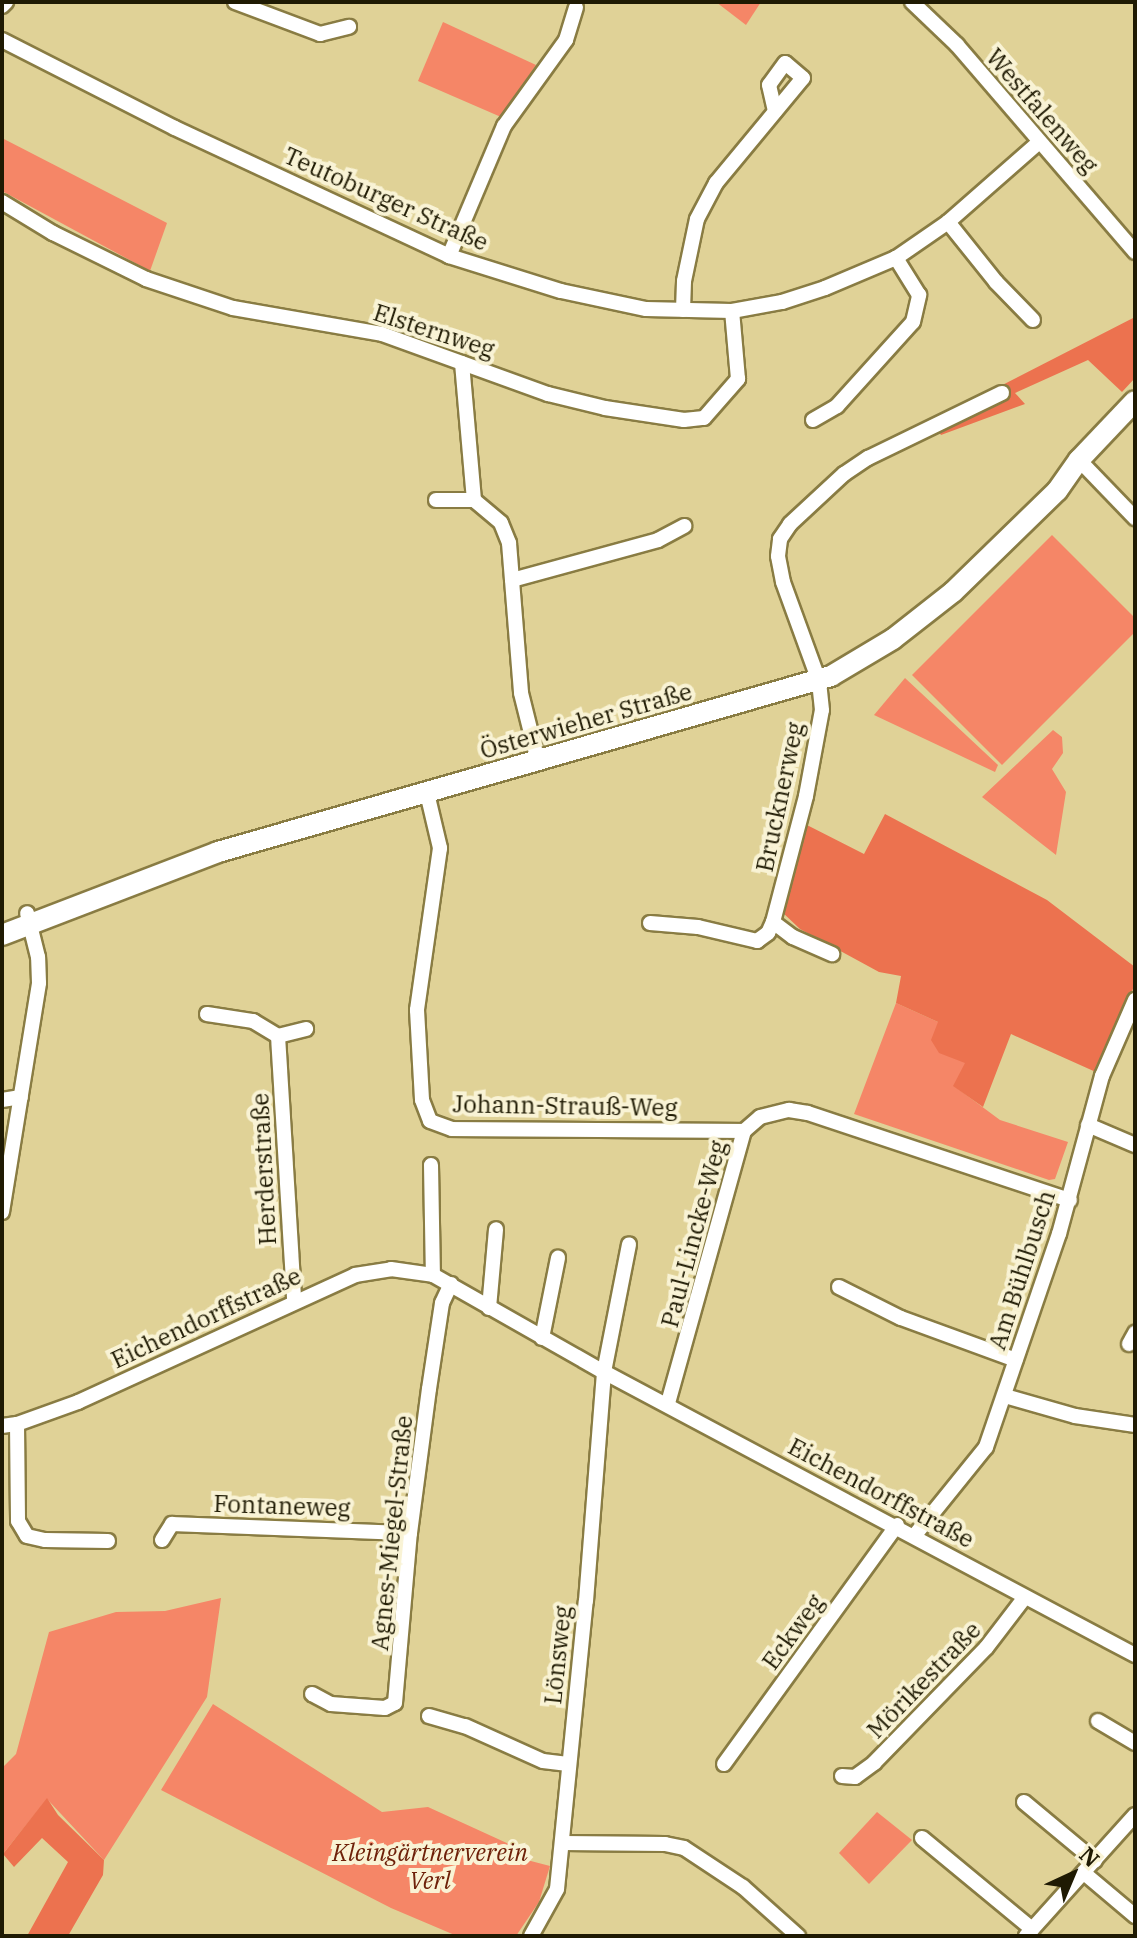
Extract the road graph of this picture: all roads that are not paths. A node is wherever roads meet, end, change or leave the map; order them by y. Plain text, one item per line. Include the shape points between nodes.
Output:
1 (235, 2) edge
2 (912, 2) edge
3 (576, 8) dead end
4 (349, 27) dead end
5 (2, 40) edge
6 (775, 111) dead end
7 (1039, 142) junction
8 (2, 202) edge
9 (948, 222) junction
10 (1135, 252) edge
11 (449, 256) junction
12 (896, 258) junction
13 (683, 310) junction
14 (732, 311) junction
15 (1033, 320) dead end
16 (462, 363) junction
17 (1002, 393) dead end
18 (1135, 401) edge
19 (813, 420) dead end
20 (1079, 460) junction
21 (436, 500) dead end
22 (474, 500) junction
23 (1135, 518) edge
24 (684, 526) dead end
25 (512, 580) junction
26 (819, 681) junction
27 (538, 761) junction
28 (427, 793) junction
29 (29, 919) junction
30 (773, 922) junction
31 (2, 923) edge
32 (650, 923) dead end
33 (2, 935) edge
34 (832, 954) dead end
35 (1135, 1000) edge
36 (207, 1014) dead end
37 (306, 1029) dead end
38 (278, 1036) junction
39 (21, 1097) junction
40 (2, 1100) edge
41 (1088, 1125) junction
42 (744, 1131) junction
43 (1135, 1145) edge
44 (431, 1165) dead end
45 (1070, 1200) junction
46 (2, 1212) edge
47 (496, 1229) dead end
48 (629, 1244) dead end
49 (558, 1258) dead end
50 (433, 1275) junction
51 (451, 1284) junction
52 (839, 1287) dead end
53 (294, 1301) junction
54 (489, 1308) junction
55 (542, 1338) junction
56 (1016, 1360) junction
57 (604, 1372) junction
58 (1005, 1396) junction
59 (668, 1403) junction
60 (10, 1425) edge
61 (1135, 1425) edge
62 (897, 1525) junction
63 (410, 1533) junction
64 (915, 1535) junction
65 (162, 1540) dead end
66 (108, 1541) dead end
67 (1025, 1597) junction
68 (1135, 1655) edge
69 (312, 1694) dead end
70 (429, 1716) dead end
71 (1098, 1721) dead end
72 (1135, 1743) edge
73 (568, 1764) junction
74 (724, 1764) dead end
75 (842, 1776) dead end
76 (1024, 1802) dead end
77 (1133, 1822) edge
78 (922, 1838) dead end
79 (563, 1843) junction
80 (1095, 1861) junction
81 (1084, 1873) junction
82 (1135, 1916) edge
83 (1029, 1932) edge
84 (531, 1936) edge
85 (798, 1936) edge

1 - 4 street via 320,34
2 - 7 street, Westfalenweg via 957,45
3 - 11 street via 566,40 504,126
5 - 11 street, Teutoburger Straße
6 - 13 street via 716,183 697,219
7 - 9 street, Teutoburger Straße
7 - 10 street, Westfalenweg
8 - 16 street, Elsternweg via 146,279 233,308 382,334
9 - 12 street, Teutoburger Straße
9 - 15 street
11 - 13 street, Teutoburger Straße via 611,304
12 - 14 street, Teutoburger Straße via 782,302
12 - 19 street via 919,295 913,322 837,406
13 - 14 street, Teutoburger Straße
14 - 16 street, Elsternweg via 738,379 704,418 605,408
16 - 22 street
17 - 26 street via 868,458 844,474 780,539 783,582
18 - 20 street, Österwieher Straße
20 - 23 street
20 - 26 street, Österwieher Straße via 1051,484 973,574 913,625
21 - 22 street
22 - 25 street via 501,523 509,543
24 - 25 street via 658,540
25 - 27 street via 521,693
26 - 27 street, Österwieher Straße
26 - 30 street, Brucknerweg via 822,710 806,796
27 - 28 street, Österwieher Straße
28 - 29 street, Österwieher Straße via 218,852 114,889 89,891
28 - 42 street, Johann-Strauß-Weg via 440,848 417,1010 422,1100 430,1121 452,1129
29 - 31 street, Österwieher Straße
29 - 33 street, Österwieher Straße
29 - 39 street via 39,983
30 - 32 street via 757,941 698,927
30 - 34 street
35 - 41 street, Am Bühlbusch via 1107,1063
36 - 38 street via 253,1021
37 - 38 street
38 - 53 street, Herderstraße
39 - 40 street
39 - 46 street
41 - 43 street
41 - 45 street, Am Bühlbusch
42 - 45 street, Paul-Lincke-Weg via 772,1112 808,1113
42 - 59 street, Paul-Lincke-Weg
44 - 50 street
45 - 56 street, Am Bühlbusch
47 - 54 street
48 - 57 street
49 - 55 street
50 - 51 street, Eichendorffstraße
50 - 53 street, Eichendorffstraße via 391,1269 355,1275
51 - 54 street, Eichendorffstraße
51 - 63 street, Agnes-Miegel-Straße via 442,1303
52 - 56 street via 901,1318
53 - 60 street, Eichendorffstraße via 78,1402
54 - 55 street, Eichendorffstraße
55 - 57 street, Eichendorffstraße
56 - 58 street, Am Bühlbusch
57 - 59 street, Eichendorffstraße
57 - 73 street, Lönsweg
58 - 61 street via 1075,1416
58 - 64 street, Am Bühlbusch via 986,1447
59 - 62 street, Eichendorffstraße
60 - 66 street via 18,1521 27,1536
62 - 64 street, Eichendorffstraße
62 - 74 street, Eckweg
63 - 65 street, Fontaneweg via 172,1524
63 - 69 street, Agnes-Miegel-Straße via 395,1703 385,1708 331,1704
64 - 67 street, Eichendorffstraße
67 - 68 street, Eichendorffstraße
67 - 75 street, Mörikestraße via 986,1648 892,1745 855,1777
70 - 73 street via 543,1761
71 - 72 street
73 - 79 street, Lönsweg
76 - 80 street
77 - 80 street
78 - 83 street
79 - 84 street, Lönsweg via 557,1889
79 - 85 street via 684,1848 743,1887
80 - 81 street
81 - 82 street
81 - 83 street

